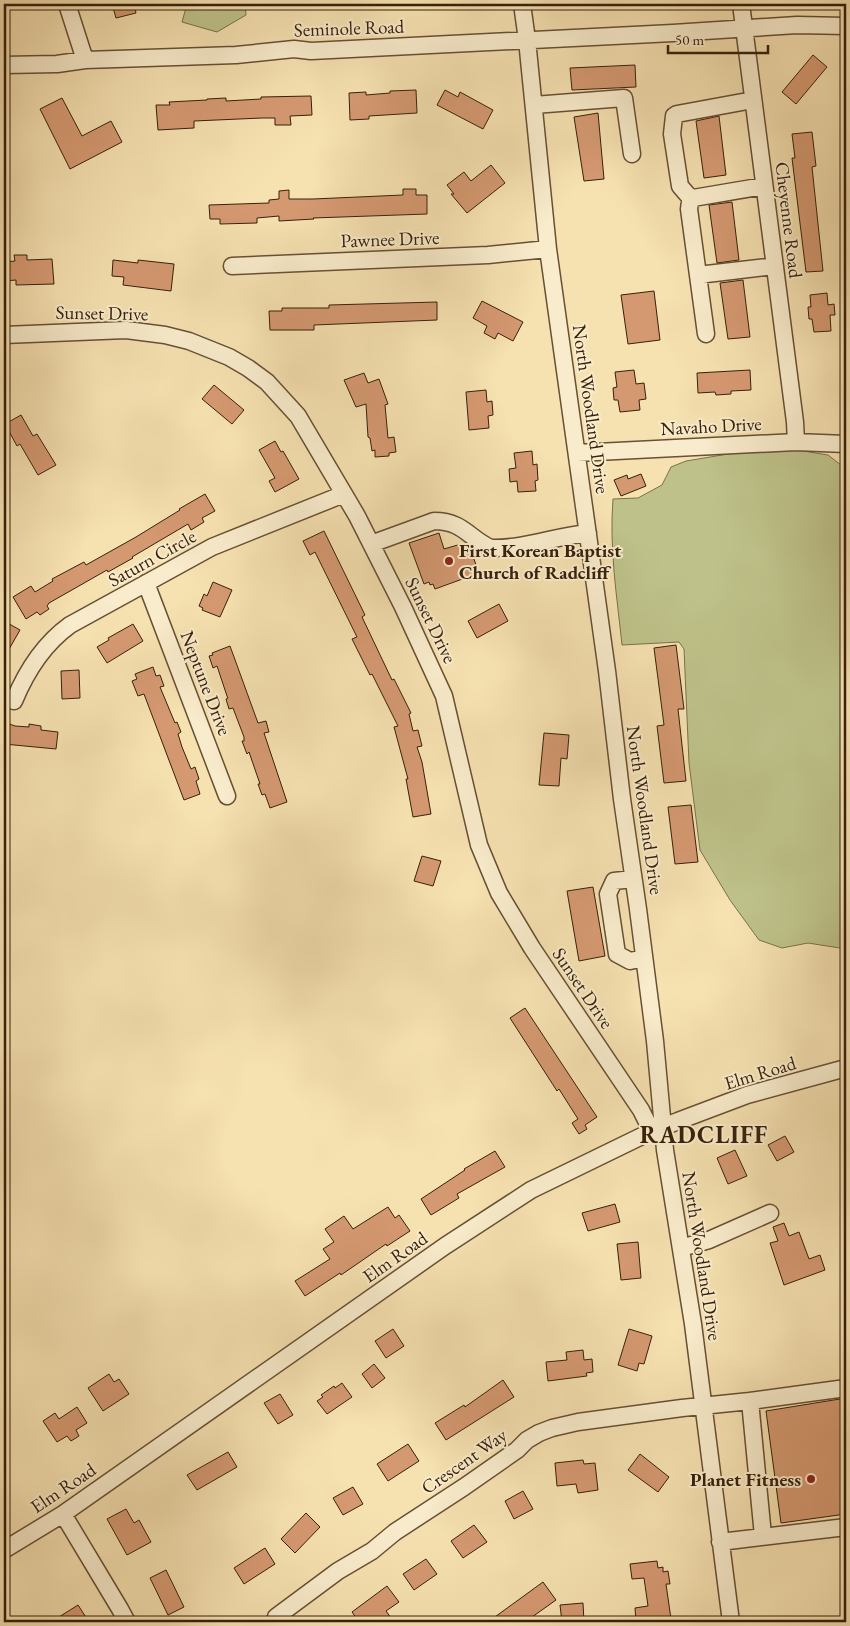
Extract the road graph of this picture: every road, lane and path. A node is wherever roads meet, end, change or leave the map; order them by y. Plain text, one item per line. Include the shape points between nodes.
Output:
1 (67, 4) edge
2 (522, 4) edge
3 (741, 4) edge
4 (846, 26) edge
5 (744, 29) junction
6 (527, 40) junction
7 (85, 60) junction
8 (4, 65) edge
9 (753, 100) junction
10 (534, 105) junction
11 (632, 154) dead end
12 (764, 186) junction
13 (692, 200) junction
14 (548, 249) junction
15 (232, 266) dead end
16 (775, 266) junction
17 (698, 275) junction
18 (706, 334) dead end
19 (4, 335) edge
20 (796, 442) junction
21 (846, 444) edge
22 (577, 454) junction
23 (344, 494) junction
24 (588, 533) junction
25 (371, 544) junction
26 (146, 584) junction
27 (14, 701) dead end
28 (227, 796) dead end
29 (633, 879) junction
30 (638, 909) junction
31 (611, 912) junction
32 (644, 958) junction
33 (846, 1068) edge
34 (658, 1130) junction
35 (770, 1213) dead end
36 (681, 1248) junction
37 (846, 1388) edge
38 (750, 1401) junction
39 (702, 1406) junction
40 (63, 1514) junction
41 (846, 1527) edge
42 (763, 1536) junction
43 (720, 1542) junction
44 (4, 1550) edge
45 (276, 1617) dead end
46 (127, 1622) edge
47 (730, 1622) edge

1 - 7 street
2 - 6 street, North Woodland Drive
3 - 5 street, Cheyenne Road
4 - 5 street, Seminole Road
5 - 6 street, Seminole Road
5 - 9 street, Cheyenne Road
6 - 7 street, Seminole Road
6 - 10 street, North Woodland Drive
7 - 8 street, Seminole Road
9 - 12 street, Cheyenne Road
9 - 13 street via 674,116 672,134 680,186
10 - 11 street via 624,98
10 - 14 street, North Woodland Drive
12 - 13 street
12 - 16 street, Cheyenne Road
13 - 17 street via 689,209
14 - 15 street, Pawnee Drive via 488,255
14 - 22 street, North Woodland Drive
16 - 17 street
16 - 20 street, Cheyenne Road
17 - 18 street
19 - 23 street, Sunset Drive via 126,330 165,335 209,347 267,382 284,399 298,416
20 - 21 street, Navaho Drive
20 - 22 street, Navaho Drive
22 - 24 street, North Woodland Drive
23 - 25 street, Sunset Drive
23 - 26 street, Saturn Circle via 212,547
24 - 25 street via 491,548 462,528 434,521
24 - 29 street, North Woodland Drive
25 - 34 street, Sunset Drive via 444,696 479,845 499,893 532,948 641,1110
26 - 27 street, Saturn Circle via 60,633 38,659
26 - 28 street, Neptune Drive
29 - 30 street, North Woodland Drive
29 - 31 street via 614,880 608,894
30 - 31 street
30 - 32 street, North Woodland Drive
31 - 32 street via 617,954 630,961
32 - 34 street, North Woodland Drive via 655,1041
33 - 34 street, Elm Road via 747,1095
34 - 36 street, North Woodland Drive via 665,1150
34 - 40 street, Elm Road via 531,1190
35 - 36 street via 709,1240
36 - 39 street, North Woodland Drive
37 - 38 street, Crescent Way
38 - 39 street, Crescent Way
38 - 42 street
39 - 43 street, North Woodland Drive
39 - 45 street, Crescent Way via 578,1422 539,1433
40 - 44 street, Elm Road
40 - 46 street
41 - 42 street
42 - 43 street
43 - 47 street, North Woodland Drive

